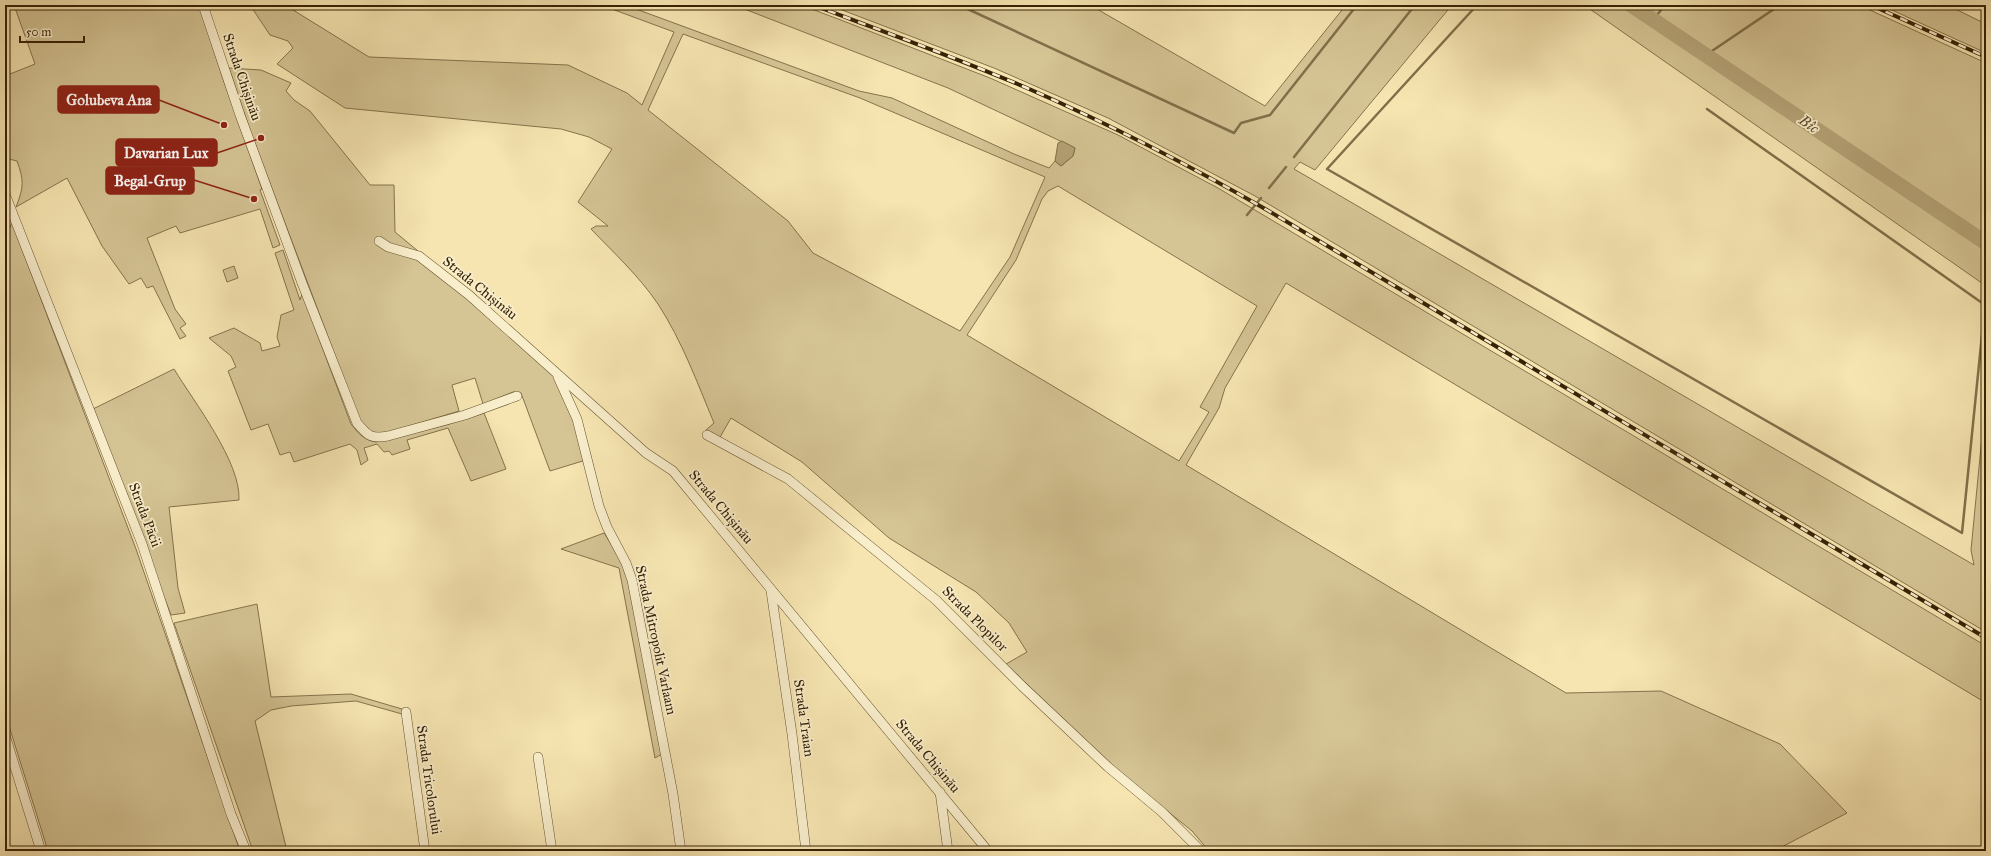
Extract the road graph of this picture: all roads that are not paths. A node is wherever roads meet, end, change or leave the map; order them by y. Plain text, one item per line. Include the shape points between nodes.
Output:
1 (203, 5) edge
2 (5, 194) edge
3 (378, 241) dead end
4 (556, 374) junction
5 (517, 396) dead end
6 (707, 435) dead end
7 (771, 589) junction
8 (406, 712) dead end
9 (5, 735) edge
10 (538, 757) dead end
11 (940, 792) junction
12 (41, 851) edge
13 (246, 851) edge
14 (425, 851) edge
15 (552, 851) edge
16 (681, 851) edge
17 (806, 851) edge
18 (948, 851) edge
19 (988, 851) edge
20 (1201, 851) edge

1 - 5 street, Strada Chișinău via 240,115 357,423 366,434 375,438 388,436 465,415
2 - 13 street, Strada Păcii via 142,544 231,814
3 - 4 street, Strada Chișinău via 395,250 418,256 511,331
4 - 7 street, Strada Chișinău via 646,453 673,471
4 - 16 street, Strada Mitropolit Varlaam via 577,419 599,506 632,580 673,794
6 - 20 street, Strada Plopilor via 788,479 936,600 1022,686 1108,767 1162,812
7 - 11 street, Strada Chișinău
7 - 17 street, Strada Traian
8 - 14 street, Strada Tricolorului
9 - 12 street
10 - 15 street
11 - 18 street
11 - 19 street, Strada Chișinău

